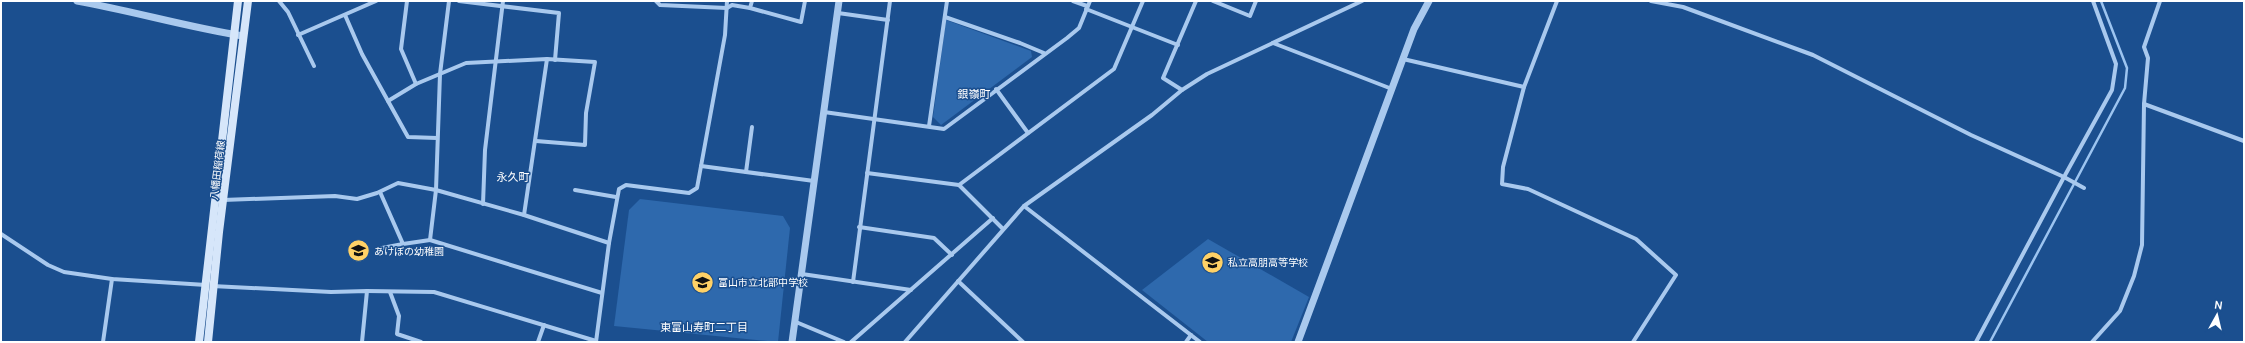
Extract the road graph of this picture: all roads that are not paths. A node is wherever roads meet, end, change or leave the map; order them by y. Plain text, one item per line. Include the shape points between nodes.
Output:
1 (77, 1) edge
2 (238, 1) edge
3 (248, 1) edge
4 (280, 1) edge
5 (376, 1) edge
6 (407, 1) edge
7 (449, 1) edge
8 (459, 1) edge
9 (503, 1) edge
10 (656, 1) edge
11 (727, 1) edge
12 (752, 1) edge
13 (806, 1) edge
14 (839, 1) edge
15 (890, 1) edge
16 (947, 1) edge
17 (1073, 1) edge
18 (1090, 1) edge
19 (1143, 1) edge
20 (1196, 1) edge
21 (1213, 1) edge
22 (1256, 1) edge
23 (1362, 1) edge
24 (1429, 1) edge
25 (1557, 1) edge
26 (1651, 1) edge
27 (2093, 1) edge
28 (2160, 1) edge
29 (503, 6) junction
30 (1087, 7) junction
31 (727, 8) junction
32 (750, 8) junction
33 (838, 13) junction
34 (345, 15) junction
35 (945, 17) junction
36 (888, 20) junction
37 (1132, 26) junction
38 (234, 35) junction
39 (298, 35) junction
40 (243, 36) junction
41 (1274, 43) junction
42 (1178, 45) junction
43 (1044, 53) junction
44 (547, 59) junction
45 (1403, 59) junction
46 (555, 60) junction
47 (496, 62) junction
48 (314, 66) dead end
49 (440, 74) junction
50 (416, 84) junction
51 (1524, 87) junction
52 (996, 89) junction
53 (1392, 89) junction
54 (1182, 90) junction
55 (388, 101) junction
56 (2144, 104) junction
57 (824, 112) junction
58 (875, 119) junction
59 (929, 126) junction
60 (752, 127) dead end
61 (1028, 133) junction
62 (437, 138) junction
63 (536, 141) junction
64 (2244, 141) edge
65 (701, 166) junction
66 (746, 172) junction
67 (867, 173) junction
68 (2064, 177) junction
69 (814, 181) junction
70 (959, 185) junction
71 (2084, 188) dead end
72 (436, 190) junction
73 (575, 190) dead end
74 (380, 192) junction
75 (616, 197) junction
76 (223, 200) junction
77 (483, 204) junction
78 (1024, 206) junction
79 (524, 215) junction
80 (993, 218) junction
81 (860, 227) junction
82 (1003, 228) junction
83 (1, 234) edge
84 (430, 240) junction
85 (609, 243) junction
86 (403, 244) junction
87 (382, 248) dead end
88 (952, 254) junction
89 (802, 274) junction
90 (112, 279) junction
91 (958, 281) junction
92 (853, 282) junction
93 (205, 285) junction
94 (214, 286) junction
95 (911, 290) junction
96 (367, 291) junction
97 (390, 292) junction
98 (602, 293) junction
99 (796, 322) junction
100 (544, 325) junction
101 (1191, 334) junction
102 (596, 341) edge
103 (103, 342) edge
104 (199, 342) edge
105 (208, 342) edge
106 (362, 342) edge
107 (421, 342) edge
108 (538, 342) edge
109 (792, 342) edge
110 (844, 342) edge
111 (851, 342) edge
112 (905, 342) edge
113 (1023, 342) edge
114 (1186, 342) edge
115 (1200, 342) edge
116 (1298, 342) edge
117 (1633, 342) edge
118 (1976, 342) edge
119 (2092, 342) edge

1 - 38 street
2 - 38 main road, 八幡田稲荷線
3 - 40 main road, 八幡田稲荷線
4 - 39 street
5 - 34 street
6 - 50 street via 401,49
7 - 49 street
8 - 29 street
9 - 29 street
10 - 31 street via 660,5
11 - 31 street
12 - 32 street
13 - 32 street via 801,22
14 - 33 street
15 - 36 street
16 - 35 street
17 - 30 street
18 - 30 street
19 - 37 street
20 - 42 street
21 - 22 street via 1250,16
23 - 41 street
24 - 45 street via 1414,29
25 - 51 street
26 - 68 street via 1683,7 1813,55 1975,137
27 - 68 street via 2116,64 2115,77 2112,90
28 - 56 street via 2144,47 2148,58
29 - 46 street via 559,12
29 - 47 street
30 - 37 street
30 - 43 street via 1079,28
31 - 32 street via 732,5
31 - 65 street via 725,35
33 - 36 street
33 - 57 street
34 - 39 street
34 - 55 street via 362,54
35 - 43 street
35 - 59 street
36 - 58 street
37 - 42 street
37 - 61 street via 1114,69
38 - 40 street
38 - 93 main road, 八幡田稲荷線
39 - 48 street
40 - 76 main road, 八幡田稲荷線
41 - 53 street
41 - 54 street via 1207,74
42 - 54 street via 1163,78
43 - 52 street
44 - 46 street
44 - 47 street
44 - 63 street
45 - 51 street
45 - 53 street
46 - 63 street via 595,62 586,113 585,145
47 - 49 street via 466,63
47 - 77 street via 485,150
49 - 50 street
49 - 62 street
50 - 55 street
51 - 117 street via 1503,167 1502,184 1528,190 1636,239 1676,274
52 - 59 street via 944,129
52 - 61 street
53 - 116 street
54 - 78 street via 1146,119
55 - 62 street via 408,137
56 - 64 street
56 - 119 street via 2142,245 2134,276 2120,311
57 - 58 street
57 - 69 street
58 - 59 street
58 - 67 street
60 - 66 street
61 - 70 street
62 - 72 street
63 - 79 street
65 - 66 street
65 - 75 street via 697,188 690,193 626,184 619,189
66 - 69 street
67 - 70 street
67 - 81 street
68 - 71 street
68 - 118 street
69 - 89 street
70 - 80 street
72 - 74 street via 398,183
72 - 77 street
72 - 84 street
73 - 75 street
74 - 76 street via 356,199 335,196
74 - 86 street
75 - 85 street
76 - 94 main road, 八幡田稲荷線
77 - 79 street
78 - 82 street
78 - 101 street
79 - 85 street
80 - 82 street
80 - 88 street
81 - 88 street via 934,238
81 - 92 street
82 - 91 street
83 - 90 street via 64,272
84 - 86 street
84 - 98 street
85 - 98 street
86 - 87 street
88 - 95 street
89 - 92 street
89 - 99 street
90 - 93 street
90 - 103 street
91 - 112 street
91 - 113 street
92 - 95 street
93 - 94 street
93 - 104 main road, 八幡田稲荷線
94 - 96 street via 331,292
94 - 105 main road, 八幡田稲荷線
95 - 111 street
96 - 97 street
96 - 106 street
97 - 100 street via 434,292
97 - 107 street via 400,316 397,334
98 - 102 street
99 - 109 street
99 - 110 street
100 - 102 street
100 - 108 street
101 - 114 street
101 - 115 street

